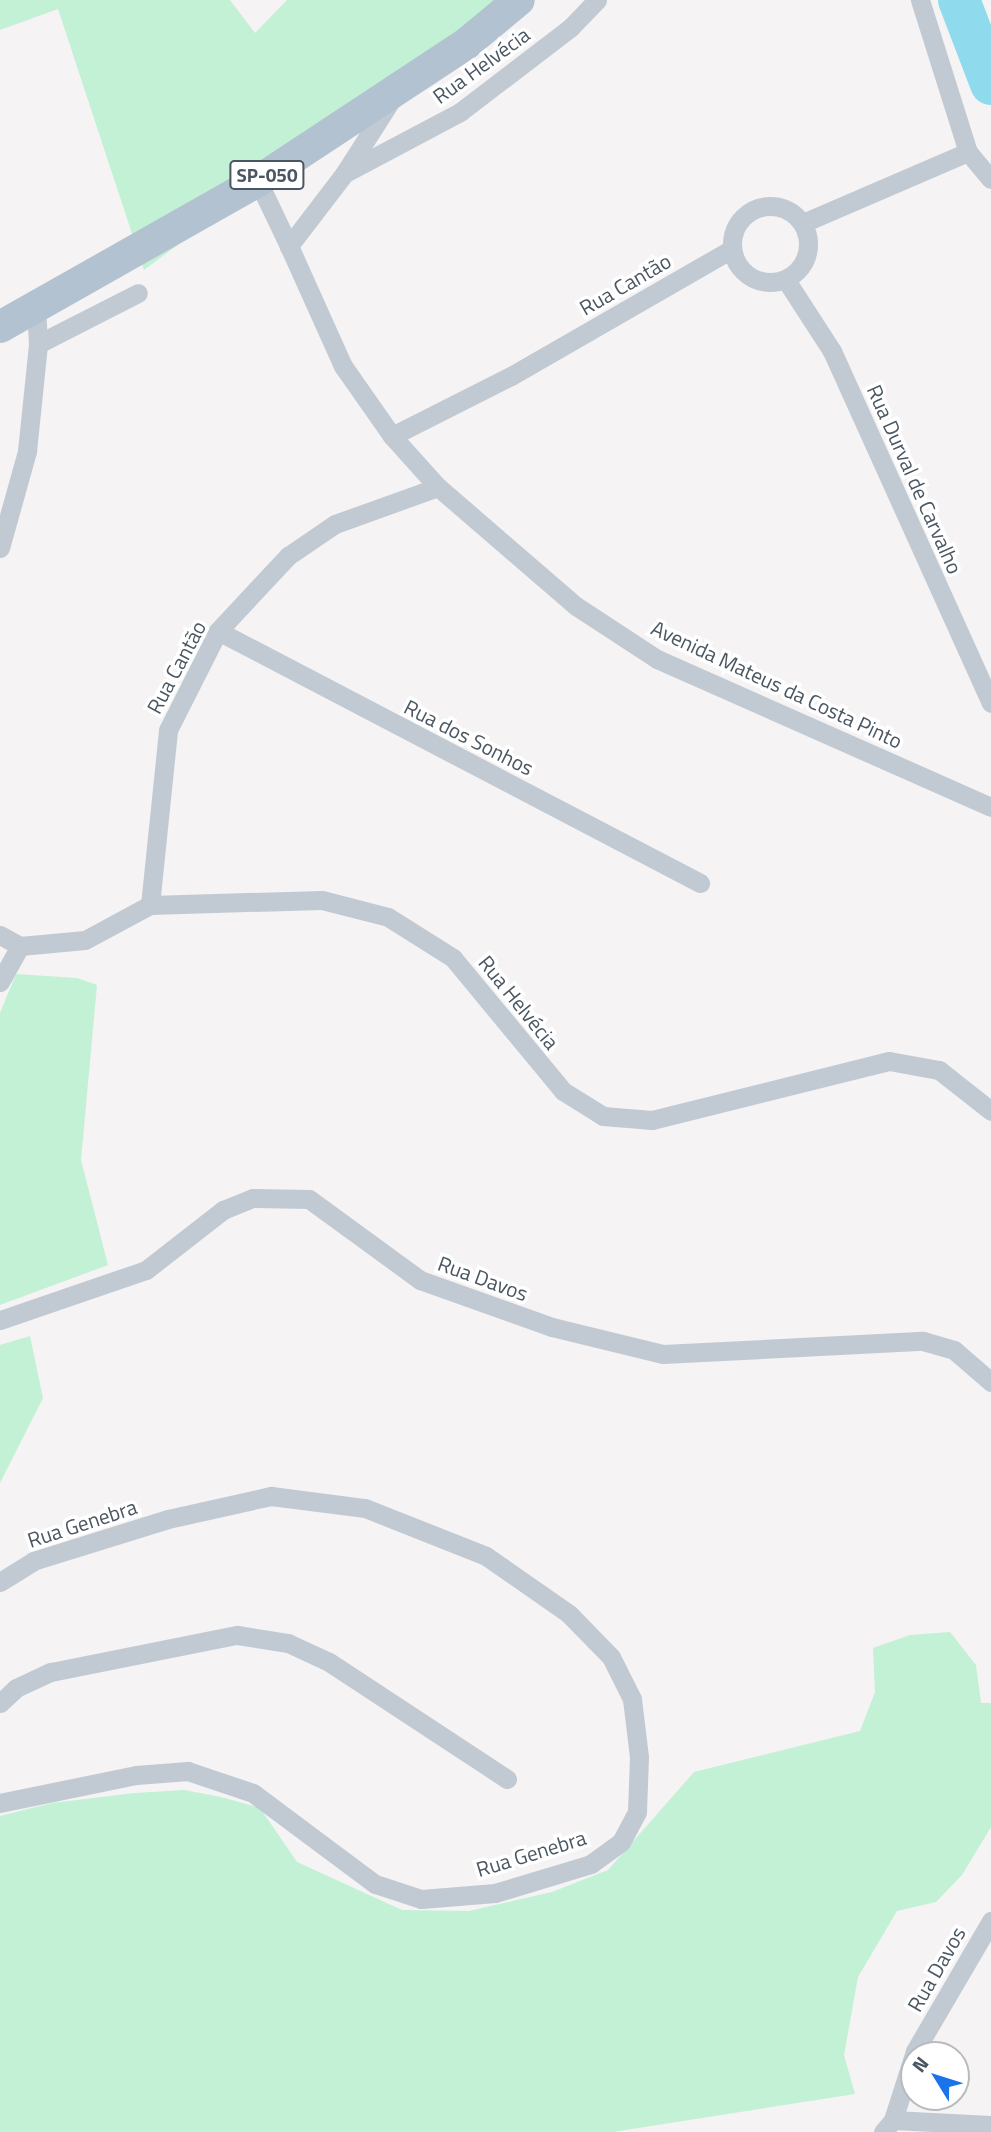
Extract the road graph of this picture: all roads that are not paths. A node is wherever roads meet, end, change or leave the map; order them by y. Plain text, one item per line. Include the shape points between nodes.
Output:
1 (519, 0) edge
2 (597, 0) edge
3 (920, 0) edge
4 (398, 89) junction
5 (968, 152) junction
6 (344, 174) junction
7 (991, 179) edge
8 (257, 181) junction
9 (803, 223) junction
10 (289, 246) junction
11 (732, 249) junction
12 (786, 280) junction
13 (138, 293) dead end
14 (36, 309) junction
15 (0, 327) edge
16 (38, 344) junction
17 (392, 436) junction
18 (438, 487) junction
19 (0, 548) edge
20 (218, 631) junction
21 (990, 699) edge
22 (991, 807) edge
23 (700, 883) dead end
24 (150, 905) junction
25 (0, 935) edge
26 (20, 946) junction
27 (0, 982) edge
28 (991, 1111) edge
29 (0, 1320) edge
30 (991, 1382) edge
31 (0, 1582) edge
32 (0, 1703) edge
33 (507, 1779) dead end
34 (0, 1803) edge
35 (991, 1921) edge
36 (991, 2125) edge
37 (888, 2126) edge

1 - 4 main road, SP-050
2 - 6 street, Rua Helvécia via 570,28 460,112
3 - 5 street
4 - 6 street
4 - 8 main road, SP-050
5 - 7 street
5 - 9 street
6 - 10 street
8 - 10 street, Avenida Mateus da Costa Pinto
8 - 14 main road, SP-050
9 - 11 street via 779,206 757,208 739,221
9 - 12 street via 809,239 807,255 799,270
10 - 17 street, Avenida Mateus da Costa Pinto via 343,366
11 - 12 street via 745,274 757,281
11 - 17 street, Rua Cantão via 511,376
12 - 21 street, Rua Durval de Carvalho via 832,351
13 - 16 street
14 - 15 main road, SP-050
14 - 16 street
16 - 19 street via 27,451
17 - 18 street, Avenida Mateus da Costa Pinto
18 - 20 street, Rua Cantão via 335,524 288,556
18 - 22 street, Avenida Mateus da Costa Pinto via 576,606 657,659
20 - 23 street, Rua dos Sonhos
20 - 24 street, Rua Cantão via 168,730
24 - 26 street, Rua Helvécia via 85,940
24 - 28 street, Rua Helvécia via 322,900 388,917 453,958 563,1091 603,1116 652,1120 889,1061 939,1070
25 - 26 street
26 - 27 street
29 - 30 street, Rua Davos via 146,1270 223,1210 253,1198 309,1199 420,1280 552,1326 663,1354 923,1342 954,1350
31 - 34 street, Rua Genebra via 33,1561 168,1519 271,1496 365,1508 486,1556 569,1614 611,1657 632,1699 639,1757 637,1812 621,1842 591,1864 495,1893 421,1899 375,1884 253,1793 188,1771 136,1775
32 - 33 street via 16,1688 51,1672 237,1634 288,1643 329,1662
35 - 37 street, Rua Davos via 915,2051
36 - 37 street

